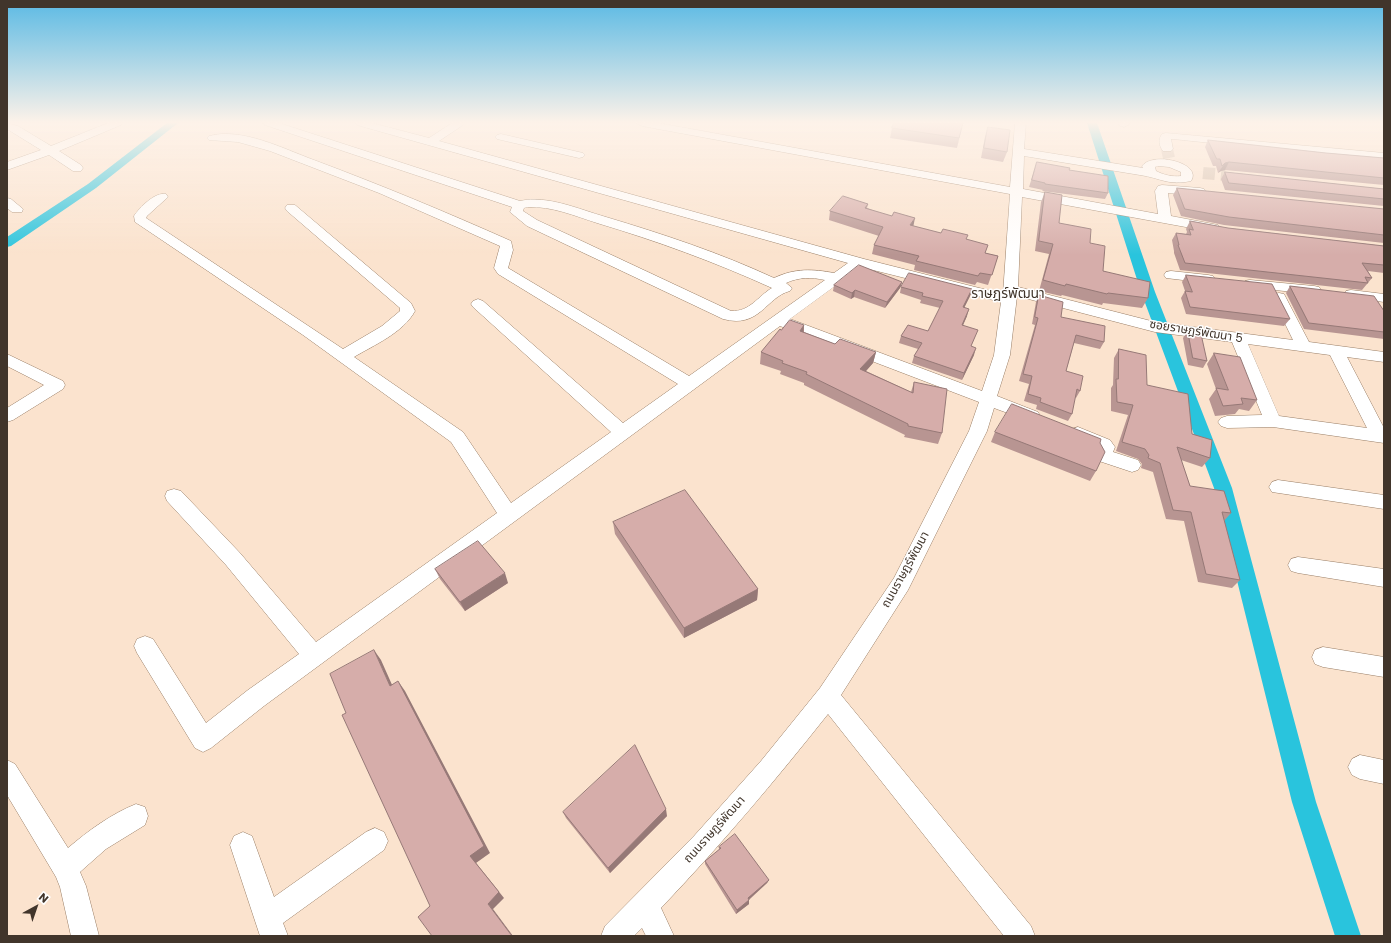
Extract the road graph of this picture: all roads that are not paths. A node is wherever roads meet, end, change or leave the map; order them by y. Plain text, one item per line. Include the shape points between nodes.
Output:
1 (323, 167) edge
2 (403, 167) edge
3 (521, 167) edge
4 (884, 167) edge
5 (1018, 167) edge
6 (1099, 167) edge
7 (1148, 167) edge
8 (1183, 167) tunnel mouth
9 (1126, 172) junction
10 (1151, 173) junction
11 (1163, 179) junction
12 (1016, 191) junction
13 (1212, 194) edge
14 (162, 197) dead end
15 (519, 205) junction
16 (291, 208) dead end
17 (1165, 219) junction
18 (1224, 230) edge
19 (859, 262) junction
20 (1171, 275) dead end
21 (1218, 280) edge
22 (833, 281) junction
23 (1234, 282) edge
24 (1273, 286) junction
25 (779, 287) junction
26 (1010, 295) junction
27 (1384, 298) edge
28 (478, 304) dead end
29 (778, 320) junction
30 (1238, 338) junction
31 (1304, 347) junction
32 (1336, 351) junction
33 (343, 356) junction
34 (1384, 357) edge
35 (7, 359) edge
36 (690, 384) junction
37 (988, 399) junction
38 (7, 416) edge
39 (1045, 421) edge
40 (1227, 422) dead end
41 (1273, 422) junction
42 (1066, 429) edge
43 (622, 433) junction
44 (1382, 437) edge
45 (1132, 465) dead end
46 (1278, 487) dead end
47 (174, 496) dead end
48 (1384, 502) edge
49 (509, 515) junction
50 (1298, 565) dead end
51 (1384, 578) edge
52 (145, 646) dead end
53 (314, 656) junction
54 (1323, 657) dead end
55 (1384, 667) edge
56 (828, 696) junction
57 (1360, 767) dead end
58 (7, 772) edge
59 (1384, 772) edge
60 (136, 816) dead end
61 (375, 841) dead end
62 (243, 845) dead end
63 (65, 868) junction
64 (645, 905) junction
65 (271, 927) edge
66 (85, 936) edge
67 (615, 936) edge
68 (660, 936) edge
69 (1021, 936) edge

1 - 36 street via 421,206 506,244 501,264 503,270
2 - 15 street
3 - 19 street, ซอยราษฎร์พัฒนา 5
4 - 12 street
5 - 12 street, ถนนราษฏร์พัฒนา
6 - 9 street
7 - 10 street
8 - 11 street via 1191,172 1187,178 1177,181
9 - 10 street
9 - 11 street
10 - 11 street
12 - 17 street
12 - 26 street, ถนนราษฏร์พัฒนา
13 - 17 street via 1162,189
14 - 33 street via 142,213 140,219
15 - 25 street via 540,203 602,220 696,250
15 - 25 street via 516,212 532,223 728,316 738,318 748,314
16 - 33 street via 406,306 407,312 396,322
17 - 18 street
19 - 22 street
19 - 26 street, ซอยราษฎร์พัฒนา 5
20 - 21 street
22 - 25 street via 808,280
22 - 29 street
23 - 24 street
24 - 27 street
24 - 31 street
26 - 30 street, ซอยราษฎร์พัฒนา 5 via 1155,327
26 - 37 street, ถนนราษฏร์พัฒนา via 1002,355
28 - 43 street
29 - 36 street
29 - 37 street
30 - 31 street, ซอยราษฎร์พัฒนา 5
30 - 41 street
31 - 32 street, ซอยราษฎร์พัฒนา 5
32 - 34 street, ซอยราษฎร์พัฒนา 5
32 - 44 street
33 - 49 street via 457,437
35 - 38 street via 57,385
36 - 43 street
37 - 39 street
37 - 56 street, ถนนราษฏร์พัฒนา via 978,431 901,584
40 - 41 street
41 - 44 street
42 - 45 street via 1104,445 1106,456
43 - 49 street
46 - 48 street
47 - 53 street via 233,559
49 - 53 street
50 - 51 street
52 - 53 street via 203,740
54 - 55 street
56 - 64 street, ถนนราษฏร์พัฒนา via 712,835
56 - 69 street
57 - 59 street
58 - 63 street
60 - 63 street via 98,840
61 - 65 street
62 - 65 street
63 - 66 street via 73,886
64 - 67 street, ถนนราษฏร์พัฒนา
64 - 68 street

